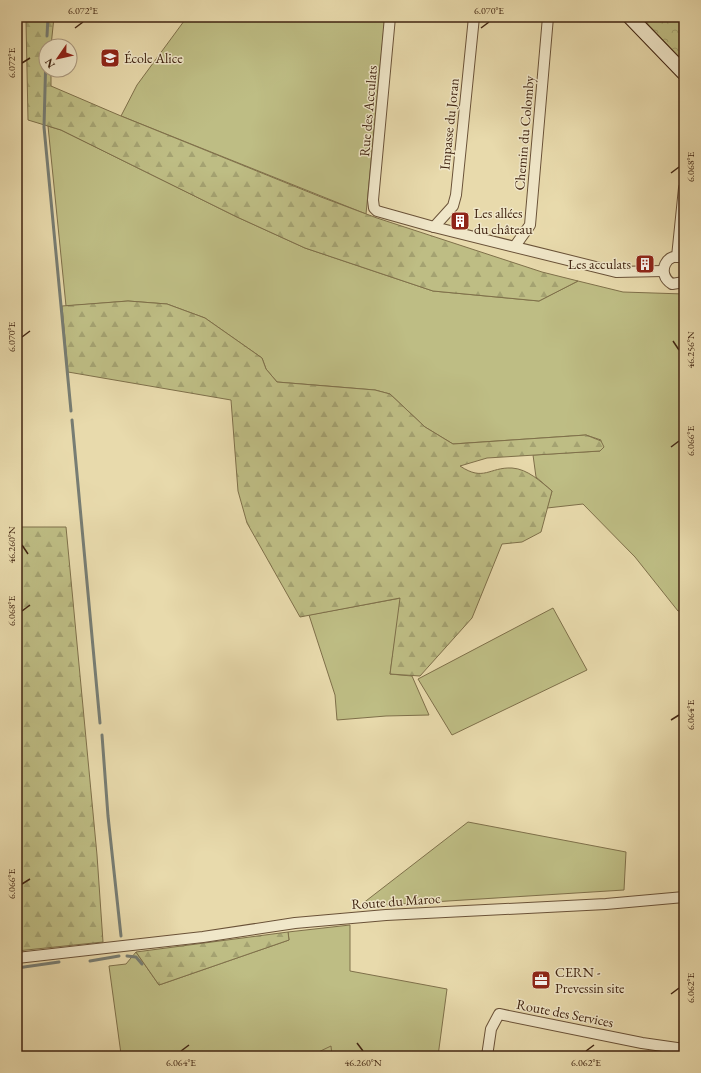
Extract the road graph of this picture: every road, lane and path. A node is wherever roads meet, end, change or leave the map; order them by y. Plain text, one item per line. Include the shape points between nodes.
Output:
1 (390, 17) edge
2 (474, 17) edge
3 (548, 17) edge
4 (630, 17) edge
5 (684, 74) edge
6 (684, 188) edge
7 (434, 227) junction
8 (515, 246) junction
9 (681, 258) edge
10 (663, 271) junction
11 (684, 282) edge
12 (684, 897) edge
13 (17, 958) edge
14 (684, 1049) edge
15 (668, 1051) edge
16 (487, 1056) edge

1 - 7 street, Rue des Acculats via 374,208 380,213
2 - 7 street, Impasse du Joran via 456,195 453,206
3 - 8 street, Chemin du Colomby via 530,225
4 - 5 main road
6 - 9 street
7 - 8 street
8 - 10 street via 616,272
9 - 10 street via 668,260
10 - 11 street via 665,278 672,284
12 - 13 street, Route du Maroc via 295,923 203,937
14 - 15 street
15 - 16 street, Route des Services via 499,1014 491,1029

